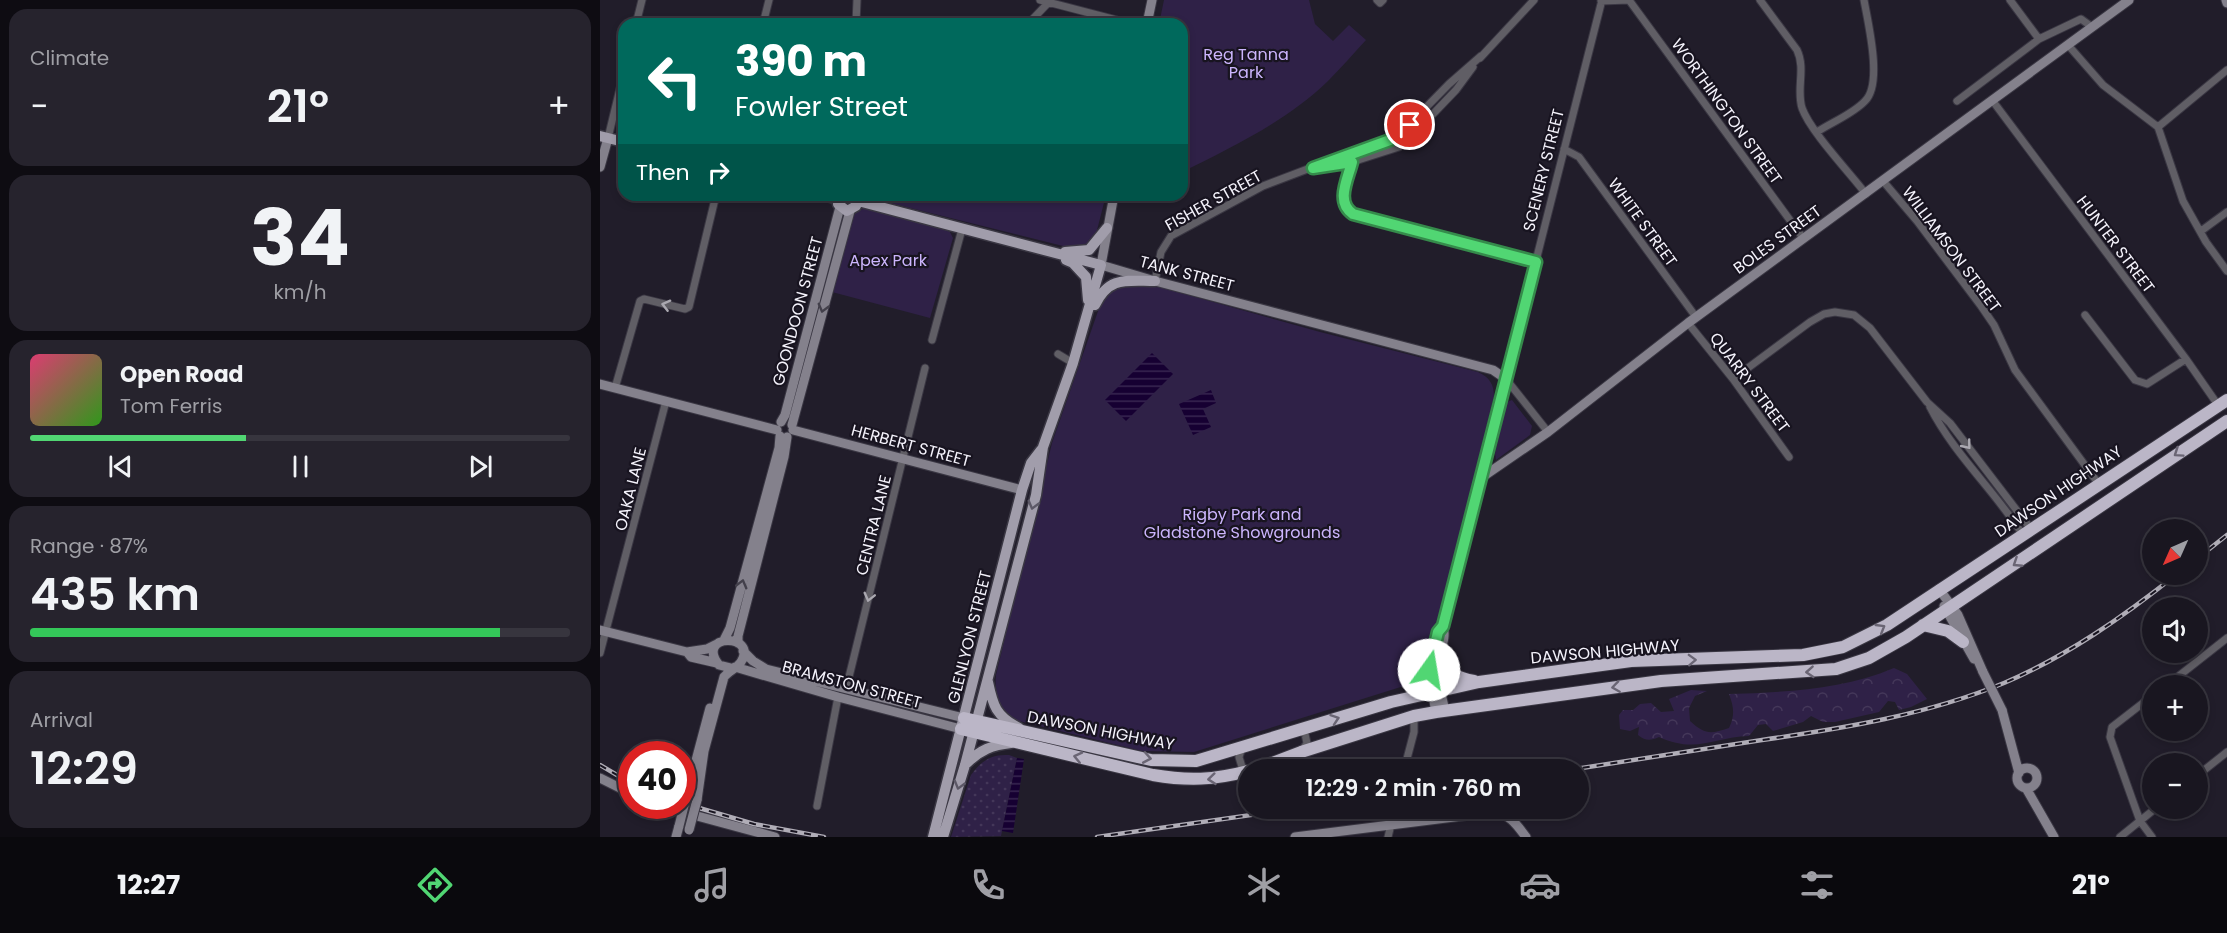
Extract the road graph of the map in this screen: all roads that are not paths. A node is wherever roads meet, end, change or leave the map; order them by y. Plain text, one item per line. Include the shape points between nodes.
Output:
1 (642, 0) edge
2 (769, 0) edge
3 (857, 0) edge
4 (1040, 0) edge
5 (1152, 0) edge
6 (1534, 0) edge
7 (1629, 0) edge
8 (1760, 0) edge
9 (1864, 0) edge
10 (2010, 0) edge
11 (2129, 0) edge
12 (1602, 1) edge
13 (1049, 2) junction
14 (638, 18) edge
15 (764, 18) edge
16 (856, 18) edge
17 (1034, 18) edge
18 (1109, 18) edge
19 (1148, 18) edge
20 (2092, 27) junction
21 (2039, 39) junction
22 (2068, 45) junction
23 (1481, 56) junction
24 (2227, 70) edge
25 (618, 92) edge
26 (1992, 100) junction
27 (1957, 101) dead end
28 (2158, 127) junction
29 (1817, 132) junction
30 (604, 137) edge
31 (1564, 149) junction
32 (1352, 162) junction
33 (600, 167) edge
34 (1313, 168) junction
35 (1883, 181) junction
36 (1866, 194) junction
37 (714, 201) edge
38 (856, 201) edge
39 (867, 201) edge
40 (1113, 201) edge
41 (842, 203) edge
42 (2227, 212) edge
43 (1107, 228) junction
44 (962, 229) junction
45 (2200, 231) junction
46 (1803, 238) junction
47 (1049, 252) junction
48 (1536, 262) junction
49 (1101, 265) junction
50 (2227, 271) edge
51 (1155, 281) junction
52 (2085, 315) dead end
53 (1692, 320) junction
54 (1086, 321) junction
55 (932, 340) dead end
56 (1058, 354) dead end
57 (2186, 359) junction
58 (1073, 363) junction
59 (925, 368) dead end
60 (1506, 379) junction
61 (1733, 379) junction
62 (600, 384) edge
63 (615, 388) junction
64 (666, 401) junction
65 (2222, 403) edge
66 (2227, 421) edge
67 (785, 430) junction
68 (1548, 432) junction
69 (1043, 447) junction
70 (1789, 457) dead end
71 (903, 459) junction
72 (1480, 478) junction
73 (2098, 483) junction
74 (1022, 490) junction
75 (2027, 532) junction
76 (1939, 589) junction
77 (1949, 607) junction
78 (1923, 625) junction
79 (1443, 626) junction
80 (603, 631) edge
81 (2227, 638) edge
82 (721, 642) junction
83 (1963, 642) junction
84 (741, 647) junction
85 (687, 652) junction
86 (600, 653) edge
87 (1439, 659) junction
88 (726, 666) junction
89 (1983, 672) junction
90 (2180, 675) edge
91 (987, 678) junction
92 (1479, 682) junction
93 (846, 688) junction
94 (1436, 691) junction
95 (838, 697) junction
96 (2142, 704) edge
97 (1440, 712) junction
98 (1414, 716) junction
99 (969, 725) junction
100 (1300, 731) junction
101 (1031, 733) junction
102 (1014, 743) junction
103 (1242, 748) junction
104 (1302, 752) junction
105 (2227, 752) edge
106 (1240, 759) edge
107 (1283, 759) edge
108 (1407, 759) edge
109 (965, 765) junction
110 (2208, 767) edge
111 (2023, 771) junction
112 (1238, 773) edge
113 (600, 778) edge
114 (2030, 786) junction
115 (618, 787) edge
116 (817, 806) dead end
117 (696, 816) edge
118 (1393, 819) edge
119 (2142, 819) edge
120 (2140, 821) junction
121 (1392, 825) junction
122 (688, 833) edge
123 (676, 837) edge
124 (776, 837) edge
125 (933, 837) edge
126 (943, 837) edge
127 (1295, 837) edge
128 (1388, 837) edge
129 (1526, 837) edge
130 (2054, 837) edge
131 (2120, 837) edge
132 (2152, 837) edge

1 - 14 street
2 - 15 street
3 - 16 street
4 - 13 street
5 - 19 street
6 - 23 street, FISHER STREET
7 - 12 street, WORTHINGTON STREET
7 - 46 street, WORTHINGTON STREET
8 - 29 street via 1801,58 1800,99
9 - 29 street via 1873,88 1864,103
10 - 21 street
11 - 20 street, BOLES STREET
12 - 31 street, SCENERY STREET
13 - 17 street
13 - 18 street
20 - 21 street via 2081,19
20 - 22 street, BOLES STREET
21 - 27 street
22 - 26 street, BOLES STREET
22 - 28 street via 2103,85
23 - 32 street, FISHER STREET via 1456,90 1404,144
23 - 34 street, FISHER STREET via 1400,134
24 - 28 street
25 - 30 street
26 - 35 street, BOLES STREET
26 - 57 street, HUNTER STREET
28 - 45 street via 2183,201
29 - 36 street
30 - 33 street
31 - 48 street, SCENERY STREET
31 - 53 street, WHITE STREET via 1579,157
32 - 34 street, FISHER STREET
32 - 48 street via 1343,198 1345,208 1353,214
34 - 51 street, FISHER STREET via 1263,186 1171,236 1161,252
35 - 36 street, BOLES STREET
35 - 73 street, WILLIAMSON STREET via 1981,306 2015,370
36 - 46 street, BOLES STREET
37 -> 63 street via 689,307 640,301
38 - 41 main road via 854,208
39 - 44 main road, TANK STREET
40 - 43 street, GLENLYON STREET
41 - 67 street, GOONDOON STREET
42 - 45 street
43 - 47 main road via 1089,250
43 - 49 street, GLENLYON STREET
44 - 47 main road, TANK STREET
44 - 55 street
45 - 50 street
46 - 53 street, BOLES STREET
47 - 49 main road, TANK STREET
47 - 54 main road via 1073,263 1086,277
48 - 60 street, SCENERY STREET
49 - 51 street, TANK STREET
49 - 54 main road, GLENLYON STREET
51 - 54 main road via 1126,281 1106,287
51 - 60 street, TANK STREET via 1493,370
52 - 57 street via 2135,380 2147,384
53 - 61 street, QUARRY STREET
53 - 68 street, BOLES STREET
54 - 58 main road, GLENLYON STREET
56 - 58 street
57 - 65 street, HUNTER STREET
58 - 69 main road, GLENLYON STREET
59 - 71 street, CENTRA LANE
60 - 68 street
60 - 72 street, SCENERY STREET
61 - 70 street, QUARRY STREET
61 - 75 street via 1824,314 1854,315 1870,328 1927,402 1941,429
62 - 63 street, HERBERT STREET
63 - 64 street, HERBERT STREET
64 - 67 street, HERBERT STREET
64 - 80 street, OAKA LANE
65 - 73 highway, DAWSON HIGHWAY
66 -> 77 highway
67 - 71 street, HERBERT STREET
82 -> 67 street, GOONDOON STREET via 730,628
67 - 84 street, GOONDOON STREET via 738,636
68 - 72 street, BOLES STREET
69 - 74 main road, GLENLYON STREET via 1031,463
69 -> 91 main road, GLENLYON STREET via 1036,495
71 - 74 street, HERBERT STREET
71 -> 93 street, CENTRA LANE
72 - 79 street, SCENERY STREET
73 - 75 highway, DAWSON HIGHWAY
74 - 99 main road, GLENLYON STREET
75 - 76 highway, DAWSON HIGHWAY
76 - 77 street
92 -> 76 highway, DAWSON HIGHWAY via 1631,662 1816,653 1869,635
77 - 78 highway
77 - 83 street
77 - 89 street
78 - 83 highway via 1948,631
78 -> 97 highway via 1881,652 1836,669 1661,681
79 - 87 street, SCENERY STREET
79 - 94 street, SCENERY STREET via 1430,661 1429,676
80 - 85 street, BRAMSTON STREET
80 - 86 street, OAKA LANE
81 - 90 street
82 - 84 street via 729,639
82 - 85 street, BRAMSTON STREET
82 - 88 street via 714,655
83 - 89 street
84 - 88 street via 743,658
84 - 93 street, BRAMSTON STREET via 766,669
85 - 88 street, BRAMSTON STREET via 691,657
87 - 92 highway via 1455,676
87 - 94 street, SCENERY STREET
88 - 95 street, BRAMSTON STREET
88 - 122 street, bridge
88 - 123 street, bridge via 699,742
89 - 111 street, bridge via 2002,710
91 - 99 main road, GLENLYON STREET
91 - 101 main road via 992,701 1001,716
92 - 94 highway, DAWSON HIGHWAY
93 - 99 street, BRAMSTON STREET
94 - 97 street, SCENERY STREET
100 -> 94 highway, DAWSON HIGHWAY
95 - 99 street, BRAMSTON STREET
95 - 116 street
96 - 120 street via 2112,727 2110,737
97 - 98 highway
98 - 104 highway
98 - 108 street
99 - 101 highway, DAWSON HIGHWAY
99 - 102 highway, DAWSON HIGHWAY
99 - 109 main road, GLENLYON STREET
99 - 125 main road, GLENLYON STREET
100 - 103 highway, DAWSON HIGHWAY
100 - 104 street via 1307,743
101 -> 103 highway, DAWSON HIGHWAY via 1175,762 1196,761
102 - 109 main road via 983,749
112 -> 102 highway, DAWSON HIGHWAY via 1220,778 1176,779
103 - 106 street
104 - 107 highway
105 - 110 street
109 -> 126 main road, GLENLYON STREET
111 - 114 street via 2018,783
111 - 114 street via 2035,773 2036,779
113 - 115 street
114 - 130 street
117 - 124 street
118 - 121 street
119 - 120 street
120 - 131 street
120 - 132 street
121 - 127 street
121 - 128 street
121 - 129 street via 1494,812 1515,821

